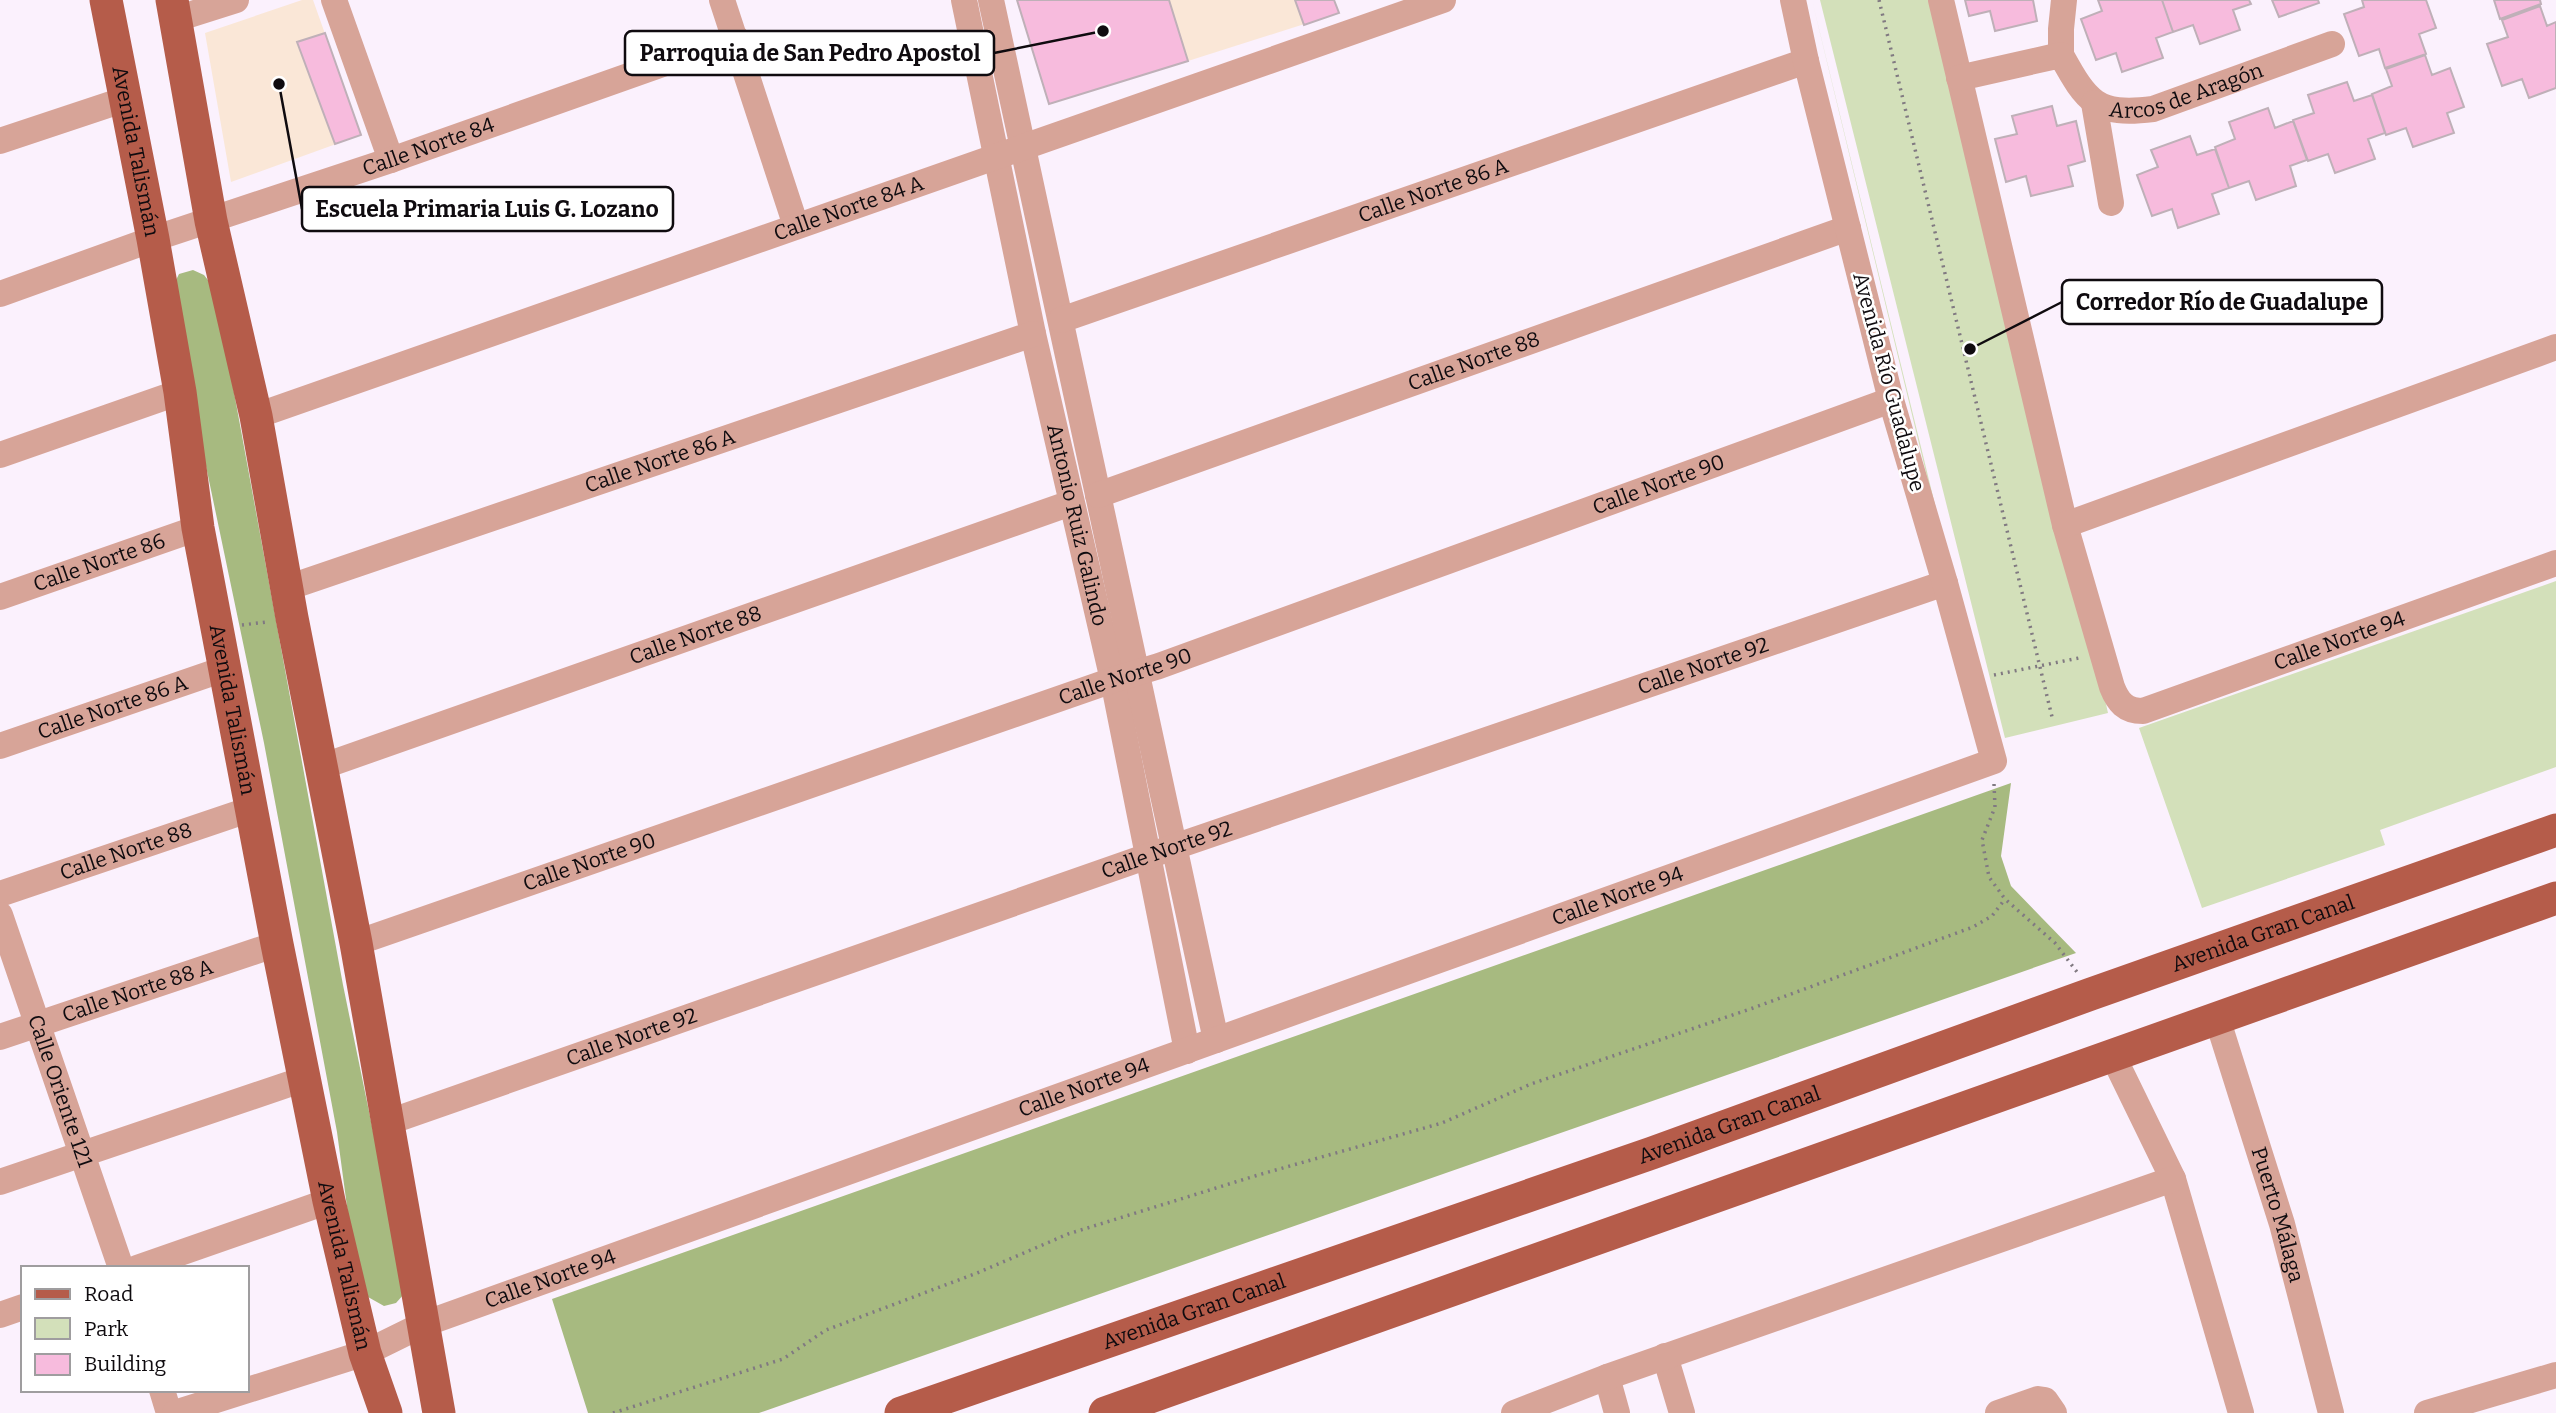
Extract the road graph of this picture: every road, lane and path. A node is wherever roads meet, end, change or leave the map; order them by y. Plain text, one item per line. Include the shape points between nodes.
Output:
1 (106, 0) edge
2 (236, 0) edge
3 (334, 0) edge
4 (722, 0) edge
5 (964, 0) edge
6 (991, 0) edge
7 (1443, 0) edge
8 (1793, 0) edge
9 (1879, 0) edge
10 (1941, 0) edge
11 (2064, 0) edge
12 (174, 10) edge
13 (1373, 11) edge
14 (736, 38) junction
15 (2332, 44) dead end
16 (2061, 55) junction
17 (1806, 61) junction
18 (1959, 78) junction
19 (126, 99) junction
20 (2094, 103) junction
21 (0, 141) edge
22 (1023, 148) junction
23 (996, 157) junction
24 (391, 160) junction
25 (2111, 203) dead end
26 (211, 220) junction
27 (796, 226) junction
28 (1849, 228) junction
29 (153, 239) junction
30 (0, 294) edge
31 (1061, 320) junction
32 (1033, 334) junction
33 (2556, 347) edge
34 (180, 392) junction
35 (1891, 400) junction
36 (256, 416) junction
37 (0, 455) edge
38 (1098, 495) junction
39 (1071, 503) junction
40 (2065, 525) junction
41 (198, 528) junction
42 (2556, 563) edge
43 (1945, 583) junction
44 (0, 597) edge
45 (290, 603) junction
46 (218, 629) junction
47 (2102, 653) junction
48 (2040, 666) junction
49 (224, 669) junction
50 (1138, 671) junction
51 (1971, 679) junction
52 (1113, 680) junction
53 (2053, 721) dead end
54 (0, 746) edge
55 (1994, 761) junction
56 (321, 767) junction
57 (251, 809) junction
58 (2556, 830) edge
59 (1174, 847) junction
60 (1149, 856) junction
61 (0, 894) edge
62 (2556, 898) edge
63 (2005, 899) junction
64 (0, 915) edge
65 (356, 943) junction
66 (277, 944) junction
67 (2091, 994) junction
68 (2217, 1018) junction
69 (39, 1023) junction
70 (0, 1037) edge
71 (1216, 1040) junction
72 (1187, 1051) junction
73 (2113, 1056) junction
74 (304, 1079) junction
75 (389, 1122) junction
76 (80, 1153) junction
77 (2173, 1179) junction
78 (0, 1182) edge
79 (330, 1201) junction
80 (120, 1266) edge
81 (143, 1266) edge
82 (21, 1308) edge
83 (0, 1315) edge
84 (424, 1324) junction
85 (365, 1353) junction
86 (1665, 1356) junction
87 (2556, 1375) edge
88 (1606, 1377) junction
89 (248, 1390) edge
90 (163, 1392) edge
91 (242, 1392) edge
92 (169, 1413) edge
93 (176, 1413) edge
94 (386, 1413) edge
95 (439, 1413) edge
96 (613, 1413) edge
97 (901, 1413) edge
98 (1105, 1413) edge
99 (1514, 1413) edge
100 (1617, 1413) edge
101 (1682, 1413) edge
102 (1998, 1413) edge
103 (2054, 1413) edge
104 (2241, 1413) edge
105 (2331, 1413) edge
106 (2427, 1413) edge

1 - 19 main road, Avenida Talismán
2 - 12 street
3 - 24 street
4 - 14 street
5 - 23 street, Antonio Ruiz Galindo
6 - 22 street, Antonio Ruiz Galindo
7 - 13 street, Calle Norte 84 A
8 - 17 street, Avenida Río Guadalupe
9 - 48 path
10 - 18 street
11 - 16 street
12 - 26 main road
13 - 22 street, Calle Norte 84 A
14 - 24 street, Calle Norte 84
14 - 27 street
15 - 20 street, Arcos de Aragón via 2152,109 2125,113
16 - 18 street
16 - 20 street, Arcos de Aragón
17 - 28 street, Avenida Río Guadalupe
17 - 31 street, Calle Norte 86 A
18 - 40 street
19 - 21 street
19 - 29 main road, Avenida Talismán
20 - 25 street
22 - 23 street, Calle Norte 84 A
22 - 31 street, Antonio Ruiz Galindo
23 - 27 street, Calle Norte 84 A
23 - 32 street, Antonio Ruiz Galindo
24 - 26 street, Calle Norte 84
26 - 29 street, Calle Norte 84
26 - 36 main road
27 - 36 street, Calle Norte 84 A
28 - 35 street, Avenida Río Guadalupe
28 - 38 street, Calle Norte 88
29 - 30 street, Calle Norte 84
29 - 34 main road, Avenida Talismán
31 - 38 street, Antonio Ruiz Galindo
32 - 39 street, Antonio Ruiz Galindo
32 - 45 street, Calle Norte 86 A
33 - 40 street
34 - 37 street
34 - 41 main road, Avenida Talismán
35 - 43 street, Avenida Río Guadalupe
35 - 50 street, Calle Norte 90
36 - 45 main road
38 - 50 street, Antonio Ruiz Galindo
39 - 52 street, Antonio Ruiz Galindo
39 - 56 street, Calle Norte 88
40 - 47 street
41 - 44 street, Calle Norte 86
41 - 46 main road, Avenida Talismán
42 - 47 street, Calle Norte 94 via 2143,711 2124,707 2112,687
43 - 51 street, Avenida Río Guadalupe
43 - 59 street, Calle Norte 92
45 - 46 path
45 - 56 main road
46 - 49 main road, Avenida Talismán
47 - 48 path
48 - 51 path
48 - 53 path
49 - 54 street, Calle Norte 86 A
49 - 57 main road, Avenida Talismán
50 - 52 street, Calle Norte 90
50 - 59 street, Antonio Ruiz Galindo
51 - 55 street, Avenida Río Guadalupe
52 - 60 street, Antonio Ruiz Galindo
52 - 65 street, Calle Norte 90
55 - 63 path via 1995,807 1982,840 1989,877
55 - 71 street, Calle Norte 94
56 - 65 main road
57 - 61 street, Calle Norte 88
57 - 66 main road, Avenida Talismán
58 - 67 main road, Avenida Gran Canal
59 - 60 street, Calle Norte 92
59 - 71 street, Antonio Ruiz Galindo
60 - 72 street, Antonio Ruiz Galindo
60 - 75 street, Calle Norte 92
62 - 68 main road
63 - 67 path via 2055,943
63 - 96 path via 1992,916 1973,927 1531,1084 1442,1123 1068,1234 826,1330 783,1359
64 - 69 street, Calle Oriente 121
65 - 75 main road
66 - 69 street, Calle Norte 88 A
66 - 74 main road, Avenida Talismán
67 - 97 main road, Avenida Gran Canal via 1498,1207
68 - 73 main road
68 - 105 street, Puerto Málaga via 2282,1224
69 - 70 street, Calle Norte 88 A
69 - 76 street, Calle Oriente 121
71 - 72 street, Calle Norte 94
72 - 84 street, Calle Norte 94
73 - 77 street
73 - 98 main road
74 - 76 street
74 - 79 main road, Avenida Talismán
75 - 84 main road
76 - 78 street
76 - 80 street, Calle Oriente 121
77 - 86 street
77 - 104 street
79 - 81 street
79 - 85 main road, Avenida Talismán
82 - 83 street
84 - 85 street, Calle Norte 94
84 - 95 main road
85 - 89 street, Calle Norte 94
85 - 94 main road, Avenida Talismán
86 - 88 street
86 - 101 street
87 - 106 street
88 - 99 street
88 - 100 street
90 - 92 street
91 - 93 street, Calle Norte 94
102 - 103 street via 2038,1399 2045,1400

